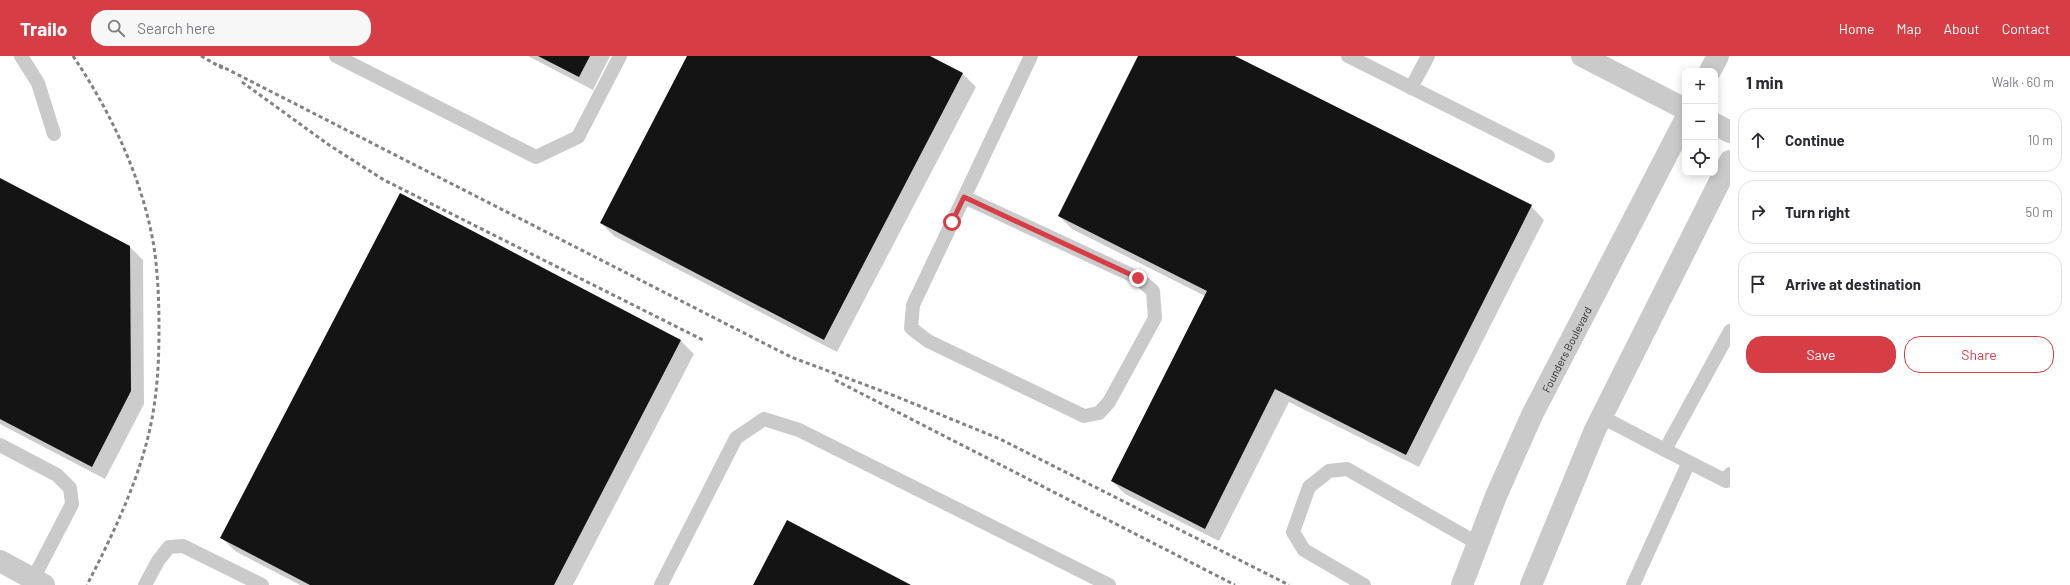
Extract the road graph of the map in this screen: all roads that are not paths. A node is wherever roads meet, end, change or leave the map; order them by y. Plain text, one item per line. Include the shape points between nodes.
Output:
1 (22, 56) edge
2 (336, 56) edge
3 (620, 56) edge
4 (1031, 56) edge
5 (1348, 56) edge
6 (1428, 56) edge
7 (1582, 56) edge
8 (1718, 56) edge
9 (1712, 68) edge
10 (1411, 88) junction
11 (1682, 107) edge
12 (1682, 126) edge
13 (1718, 126) edge
14 (1730, 132) edge
15 (54, 134) dead end
16 (1548, 156) dead end
17 (1730, 161) edge
18 (964, 197) junction
19 (1730, 331) edge
20 (1602, 417) junction
21 (0, 445) edge
22 (1665, 450) junction
23 (1689, 462) junction
24 (1730, 474) edge
25 (1478, 543) junction
26 (0, 560) edge
27 (35, 583) edge
28 (145, 585) edge
29 (262, 585) edge
30 (661, 585) edge
31 (1109, 585) edge
32 (1364, 585) edge
33 (1462, 585) edge
34 (1531, 585) edge
35 (1633, 585) edge

1 - 15 lane via 38,83
2 - 3 lane via 536,157 578,137
4 - 18 lane
5 - 10 lane
6 - 10 lane
7 - 11 street
8 - 9 street
10 - 16 lane
12 - 25 street, Founders Boulevard via 1532,415
13 - 14 street
17 - 20 street
18 - 18 lane via 913,305 911,328 928,341 1084,416 1099,413 1109,402 1155,318 1154,291 1138,278
19 - 22 lane
20 - 22 lane
20 - 34 street
21 - 27 lane via 57,474 70,488 72,504
22 - 23 lane
23 - 24 lane via 1726,481
23 - 35 lane
25 - 32 lane via 1347,469 1329,471 1309,487 1293,532 1304,550
25 - 33 street, Founders Boulevard
26 - 27 street
28 - 29 lane via 169,546 183,546
30 - 31 lane via 736,438 764,419 799,430

